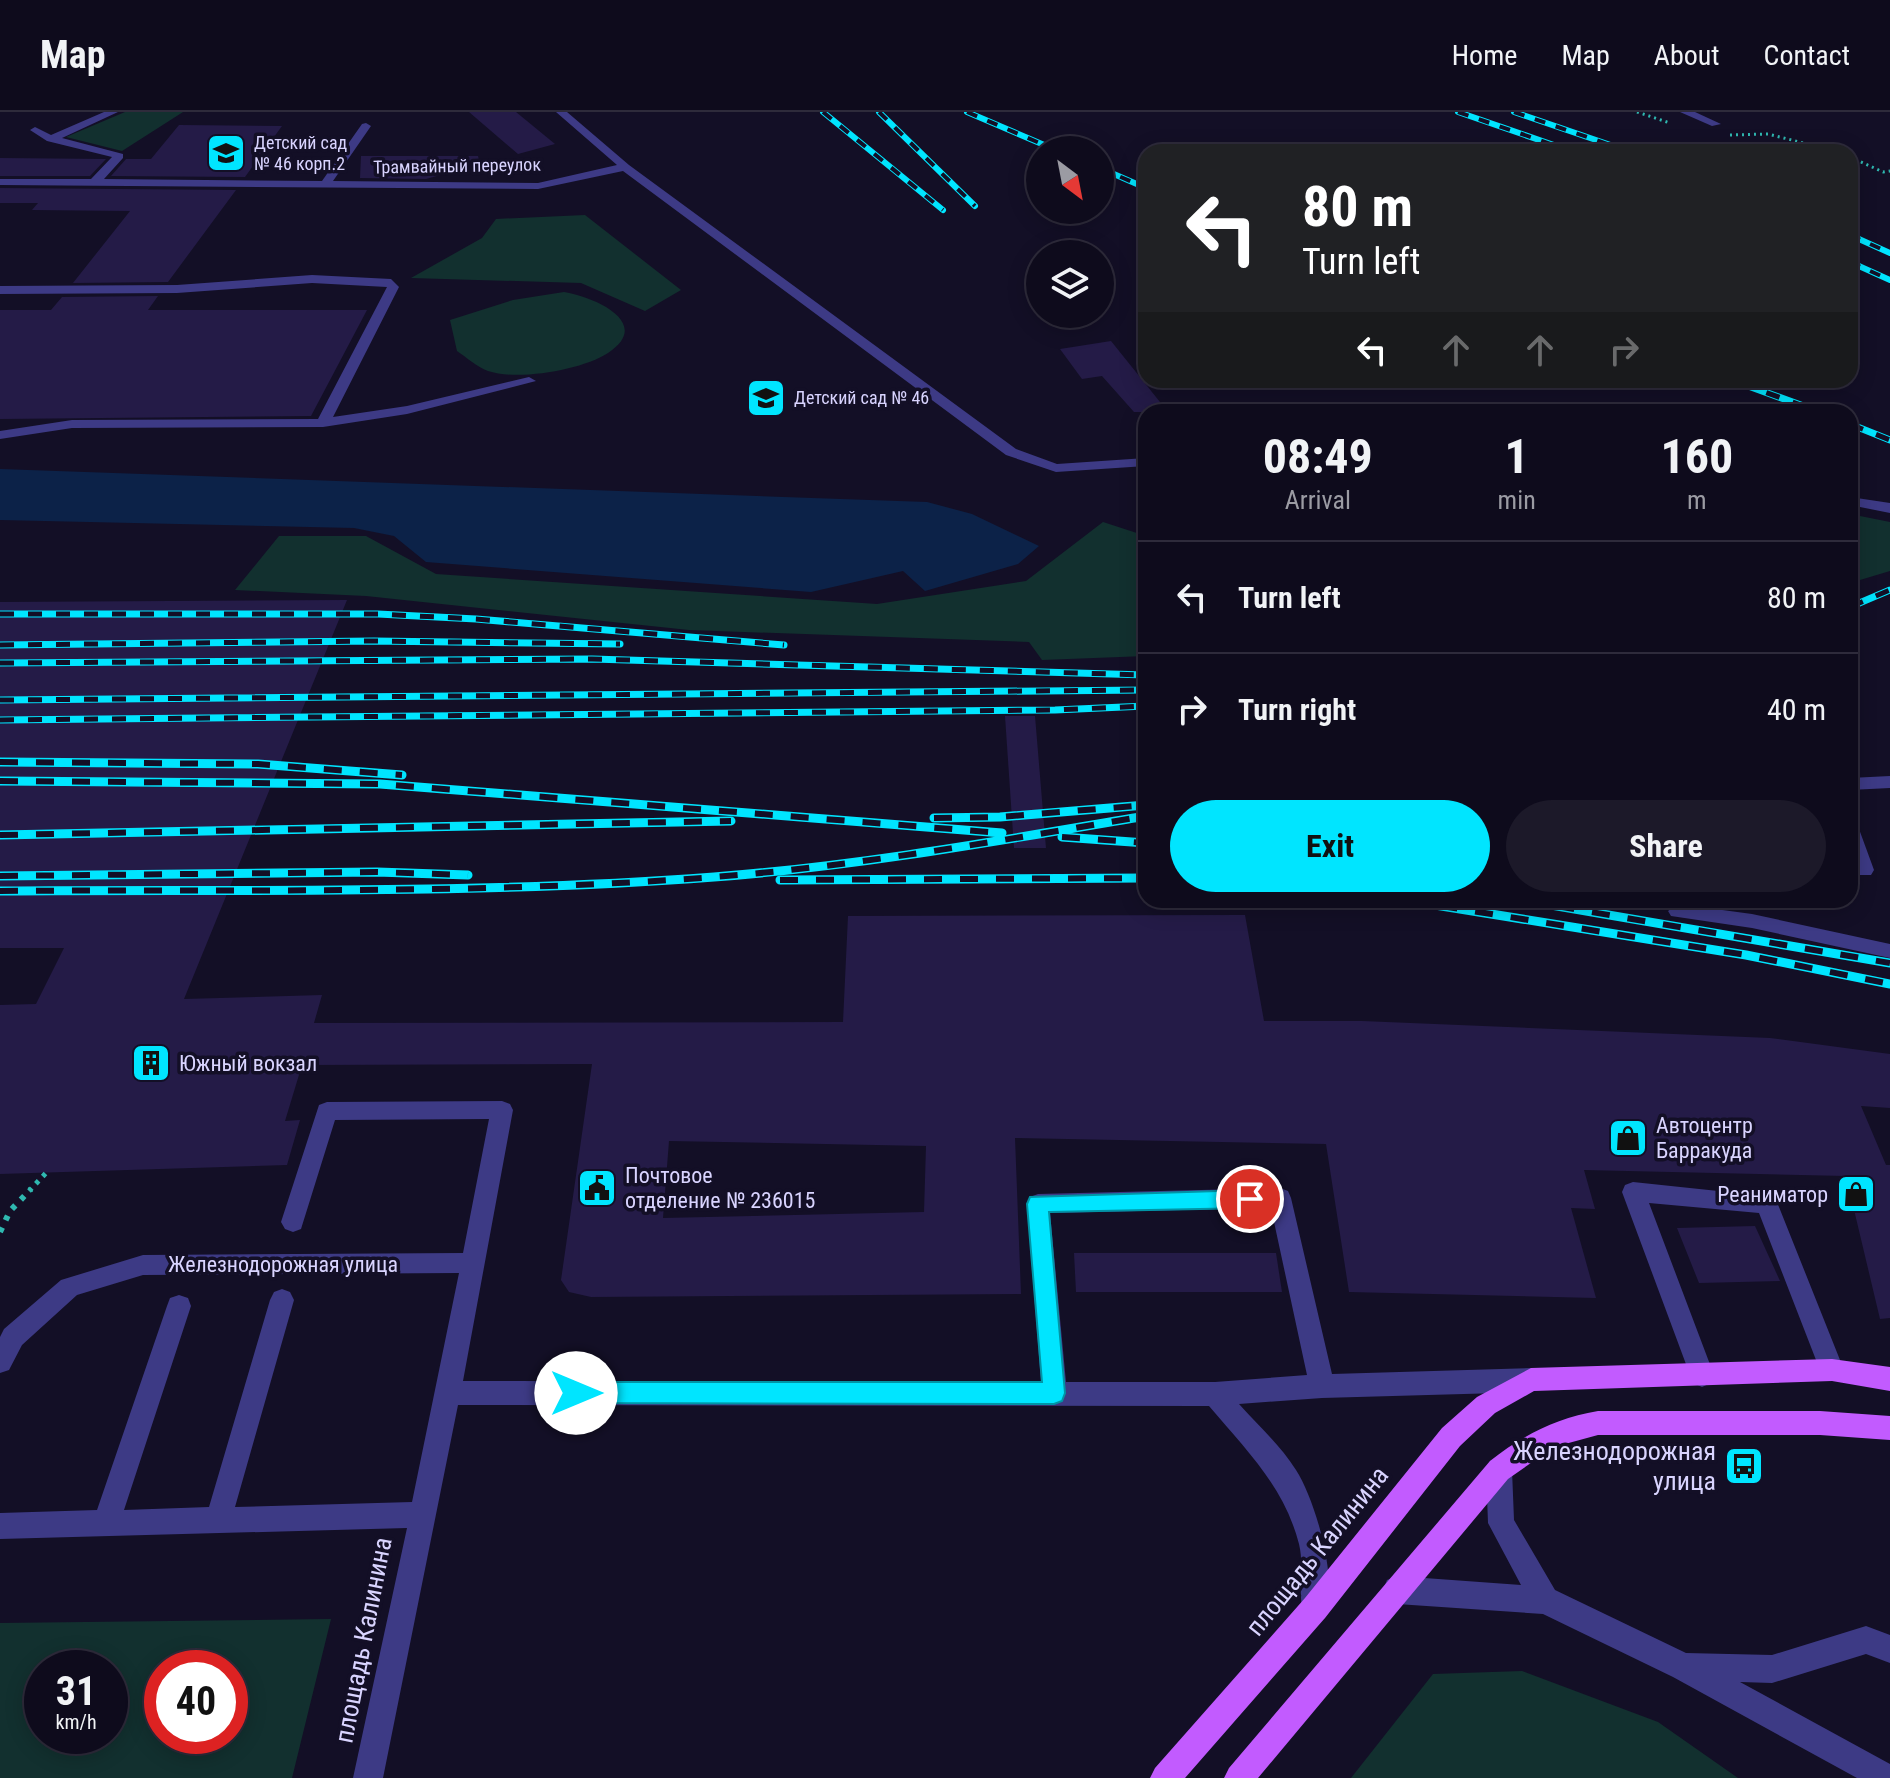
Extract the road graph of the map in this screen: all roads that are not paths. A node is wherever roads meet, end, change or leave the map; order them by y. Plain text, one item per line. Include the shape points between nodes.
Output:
1 (113, 112) edge
2 (561, 112) edge
3 (1685, 112) edge
4 (1716, 124) dead end
5 (366, 126) dead end
6 (35, 130) dead end
7 (51, 139) junction
8 (625, 167) junction
9 (0, 182) edge
10 (93, 184) junction
11 (325, 185) junction
12 (0, 290) edge
13 (529, 381) dead end
14 (323, 423) junction
15 (0, 435) edge
16 (1138, 463) edge
17 (1858, 502) edge
18 (1890, 508) edge
19 (1890, 782) edge
20 (1858, 784) edge
21 (1858, 852) edge
22 (1864, 870) dead end
23 (1678, 911) dead end
24 (1890, 951) edge
25 (293, 1222) dead end
26 (472, 1263) junction
27 (282, 1300) dead end
28 (179, 1306) dead end
29 (0, 1362) edge
30 (1832, 1370) junction
31 (1702, 1375) junction
32 (1890, 1379) edge
33 (1531, 1380) junction
34 (1322, 1386) junction
35 (448, 1393) junction
36 (1054, 1393) junction
37 (1215, 1394) junction
38 (1890, 1428) edge
39 (1499, 1470) junction
40 (421, 1515) junction
41 (218, 1521) junction
42 (106, 1524) junction
43 (0, 1526) edge
44 (1397, 1590) junction
45 (1545, 1600) junction
46 (1315, 1608) junction
47 (1890, 1649) edge
48 (1683, 1667) junction
49 (368, 1778) edge
50 (1165, 1778) edge
51 (1239, 1778) edge
52 (1886, 1778) edge

1 - 7 street
2 - 8 street
3 - 4 street
5 - 11 street
6 - 7 street
7 - 10 street via 119,156
8 - 11 street, Трамвайный переулок via 538,186
8 - 16 street via 1011,452 1056,468
9 - 10 street, Трамвайный переулок
10 - 11 street, Трамвайный переулок
12 - 14 street via 177,289 312,279 391,283
13 - 14 street via 407,410
14 - 15 street via 72,424
17 - 18 street
19 - 20 street
21 - 22 street
23 - 24 street
25 - 26 street via 327,1111 502,1110
26 - 29 street, Железнодорожная улица via 143,1265 69,1287 13,1337
26 - 35 street
27 - 41 street
28 - 42 street
30 - 31 main road
30 - 31 street via 1767,1204 1633,1192
30 - 32 main road
31 - 33 main road
33 - 34 street
33 - 46 main road, площадь Калинина via 1486,1405 1451,1437
34 - 36 street via 1280,1198 1038,1204
34 - 37 street
35 - 36 street
35 - 40 street
36 - 37 street
37 - 46 street via 1287,1479 1313,1546
38 - 39 main road via 1598,1423 1539,1438
39 - 44 main road
39 - 45 street via 1501,1523
40 - 41 street
40 - 49 street, площадь Калинина
41 - 42 street
42 - 43 street
44 - 45 street
44 - 51 main road
45 - 48 street
46 - 50 main road, площадь Калинина
47 - 48 street via 1866,1640 1772,1669
48 - 52 street

